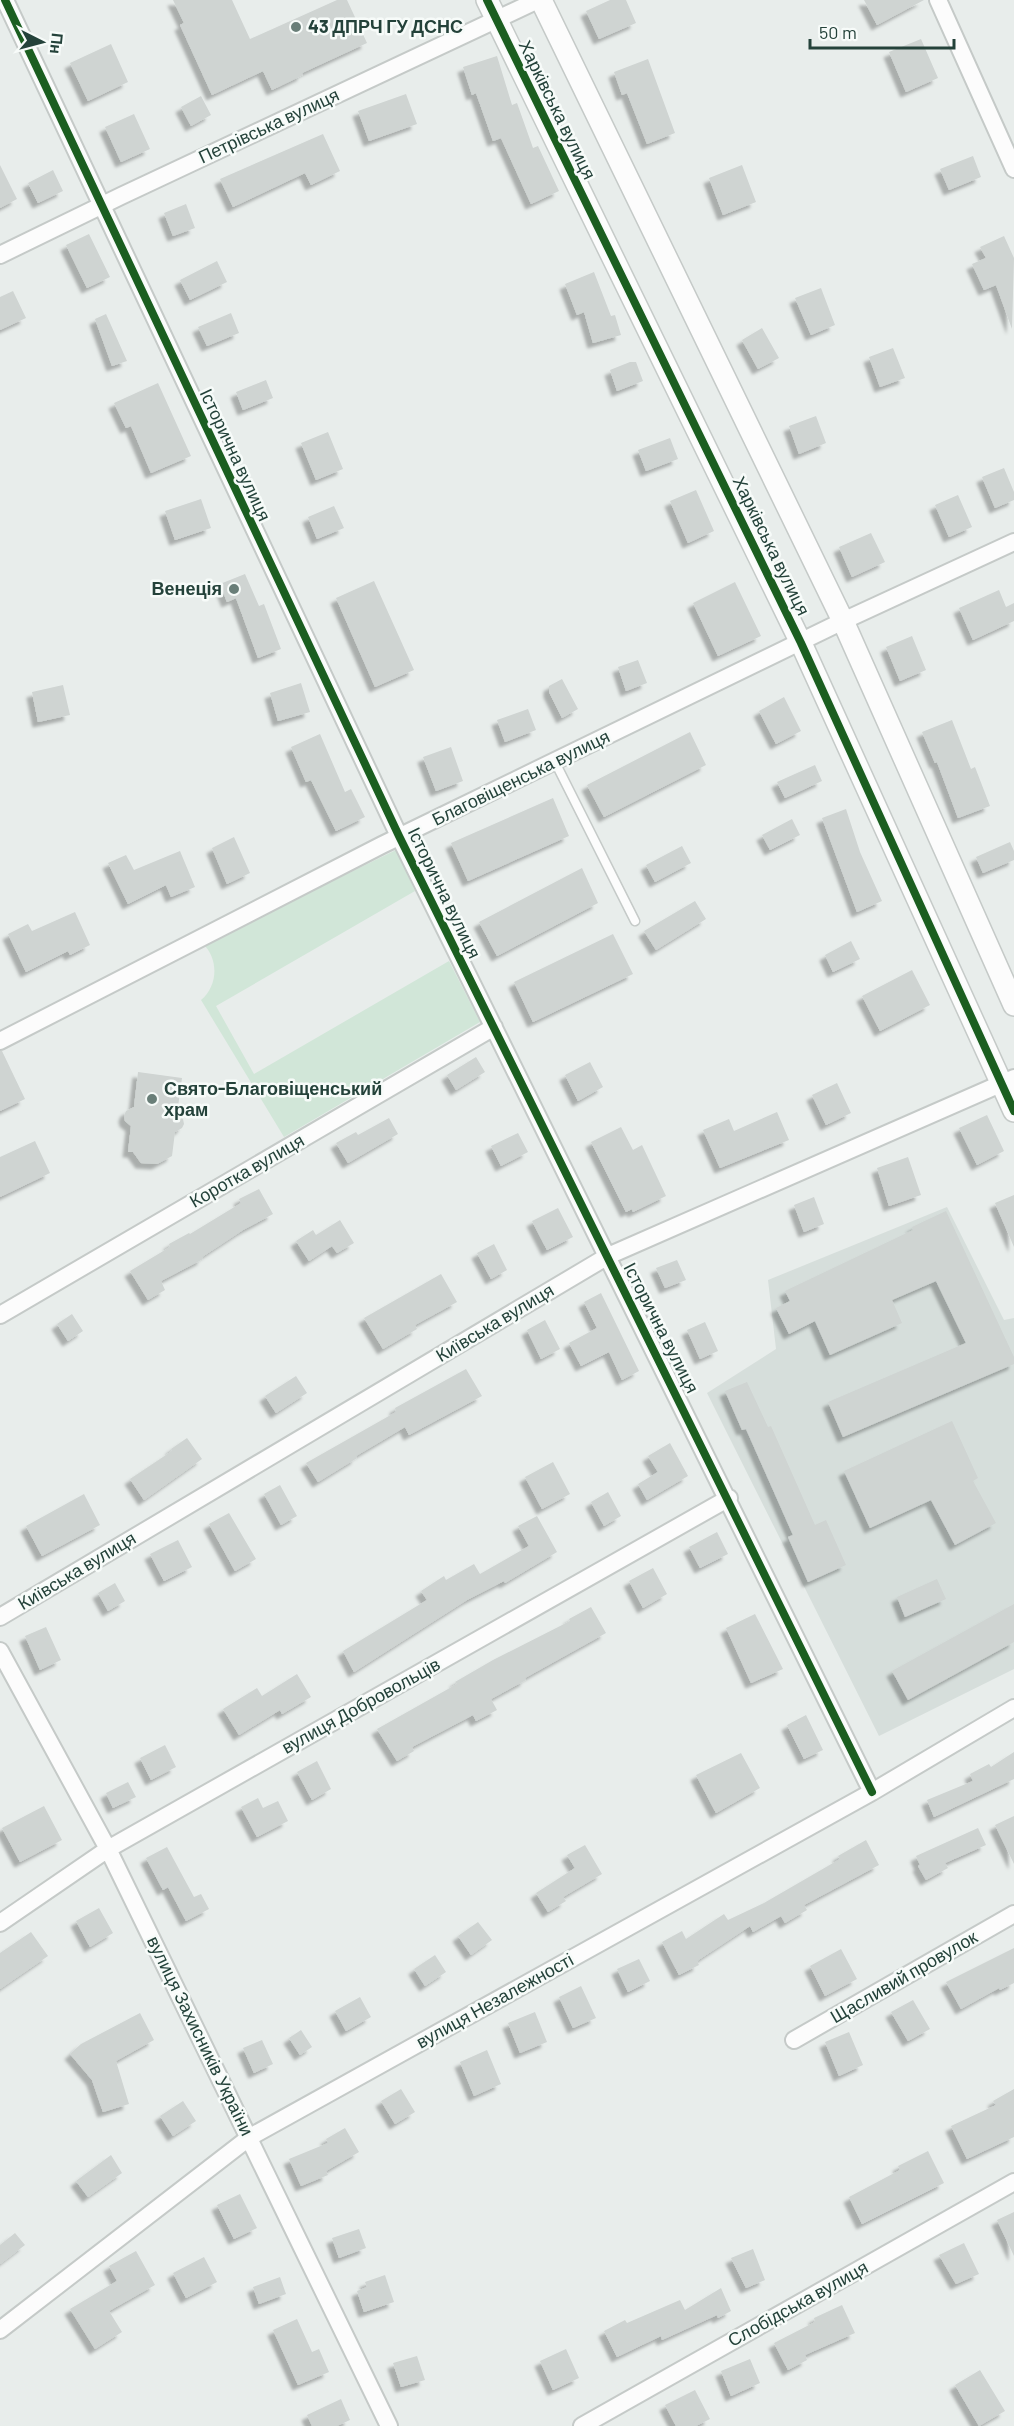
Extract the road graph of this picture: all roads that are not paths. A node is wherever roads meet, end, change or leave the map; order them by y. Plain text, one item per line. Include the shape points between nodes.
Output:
1 (4, 0) edge
2 (540, 0) edge
3 (938, 0) edge
4 (492, 9) edge
5 (1014, 169) edge
6 (100, 205) junction
7 (0, 255) edge
8 (1014, 542) edge
9 (843, 621) junction
10 (801, 643) junction
11 (555, 762) junction
12 (399, 836) junction
13 (635, 921) dead end
14 (1014, 1005) edge
15 (494, 1027) junction
16 (0, 1041) edge
17 (1008, 1081) edge
18 (1014, 1112) edge
19 (608, 1256) junction
20 (0, 1315) edge
21 (729, 1498) junction
22 (0, 1617) edge
23 (0, 1651) edge
24 (1014, 1708) edge
25 (873, 1792) junction
26 (108, 1849) junction
27 (1014, 1914) edge
28 (0, 1923) edge
29 (794, 2040) dead end
30 (250, 2137) junction
31 (1014, 2182) edge
32 (0, 2330) edge
33 (390, 2426) edge
34 (582, 2426) edge

1 - 6 street, Історична вулиця
2 - 4 street, Петрівська вулиця
2 - 9 street, Харківська вулиця
3 - 5 street
4 - 6 street, Петрівська вулиця
4 - 10 street, Харківська вулиця
6 - 7 street, Петрівська вулиця
6 - 12 street, Історична вулиця
8 - 9 street, Благовіщенська вулиця
9 - 10 street, Благовіщенська вулиця
9 - 14 street, Харківська вулиця
10 - 11 street, Благовіщенська вулиця
10 - 17 street, Харківська вулиця
11 - 12 street, Благовіщенська вулиця
11 - 13 lane
12 - 15 street, Історична вулиця
12 - 16 street, Благовіщенська вулиця
15 - 19 street, Історична вулиця
15 - 20 street, Коротка вулиця
17 - 18 street, Харківська вулиця
17 - 19 street, Київська вулиця
19 - 21 street, Історична вулиця
19 - 22 street, Київська вулиця
21 - 25 street, Історична вулиця
21 - 26 street, вулиця Добровольців
23 - 26 street, вулиця Захисників України
24 - 25 street, вулиця Незалежності
25 - 30 street, вулиця Незалежності
26 - 28 street, вулиця Добровольців
26 - 30 street, вулиця Захисників України
27 - 29 street, Щасливий провулок
30 - 32 street, вулиця Незалежності
30 - 33 street, вулиця Захисників України
31 - 34 street, Слобідська вулиця

